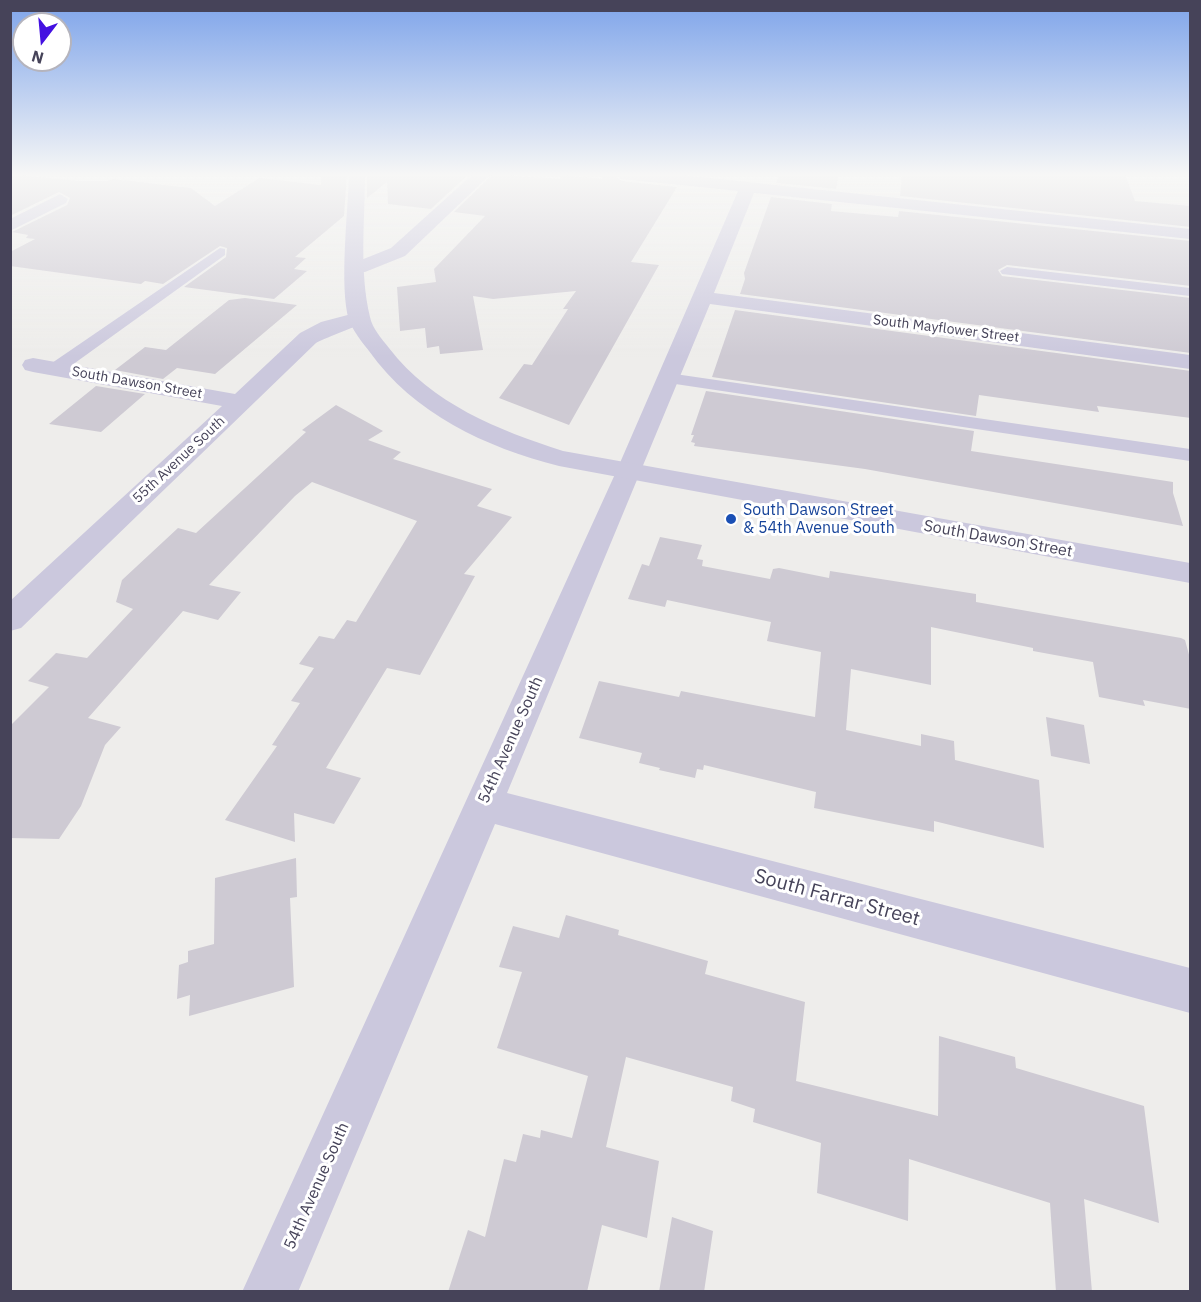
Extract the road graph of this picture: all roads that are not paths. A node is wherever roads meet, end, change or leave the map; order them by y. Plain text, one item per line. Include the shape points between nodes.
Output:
1 (358, 235) edge
2 (417, 235) edge
3 (728, 235) edge
4 (220, 252) dead end
5 (358, 268) junction
6 (1007, 271) dead end
7 (1191, 292) edge
8 (701, 297) junction
9 (359, 318) junction
10 (1191, 362) edge
11 (44, 367) joint
12 (668, 378) junction
13 (242, 402) junction
14 (1191, 455) edge
15 (629, 472) junction
16 (1191, 573) edge
17 (10, 620) edge
18 (483, 804) junction
19 (1191, 991) edge
20 (270, 1292) edge

1 - 5 street
2 - 5 street via 398,252
3 - 8 street, 54th Avenue South
4 - 11 lane
5 - 9 street
6 - 7 lane
8 - 10 street, South Mayflower Street
8 - 12 street, 54th Avenue South
9 - 13 street, 55th Avenue South via 308,338
9 - 15 street, South Dawson Street via 384,358 413,387 453,417 520,446
11 - 13 street, South Dawson Street
12 - 14 lane
12 - 15 street, 54th Avenue South
13 - 17 street, 55th Avenue South
15 - 16 street, South Dawson Street
15 - 18 street, 54th Avenue South
18 - 19 street, South Farrar Street
18 - 20 street, 54th Avenue South

